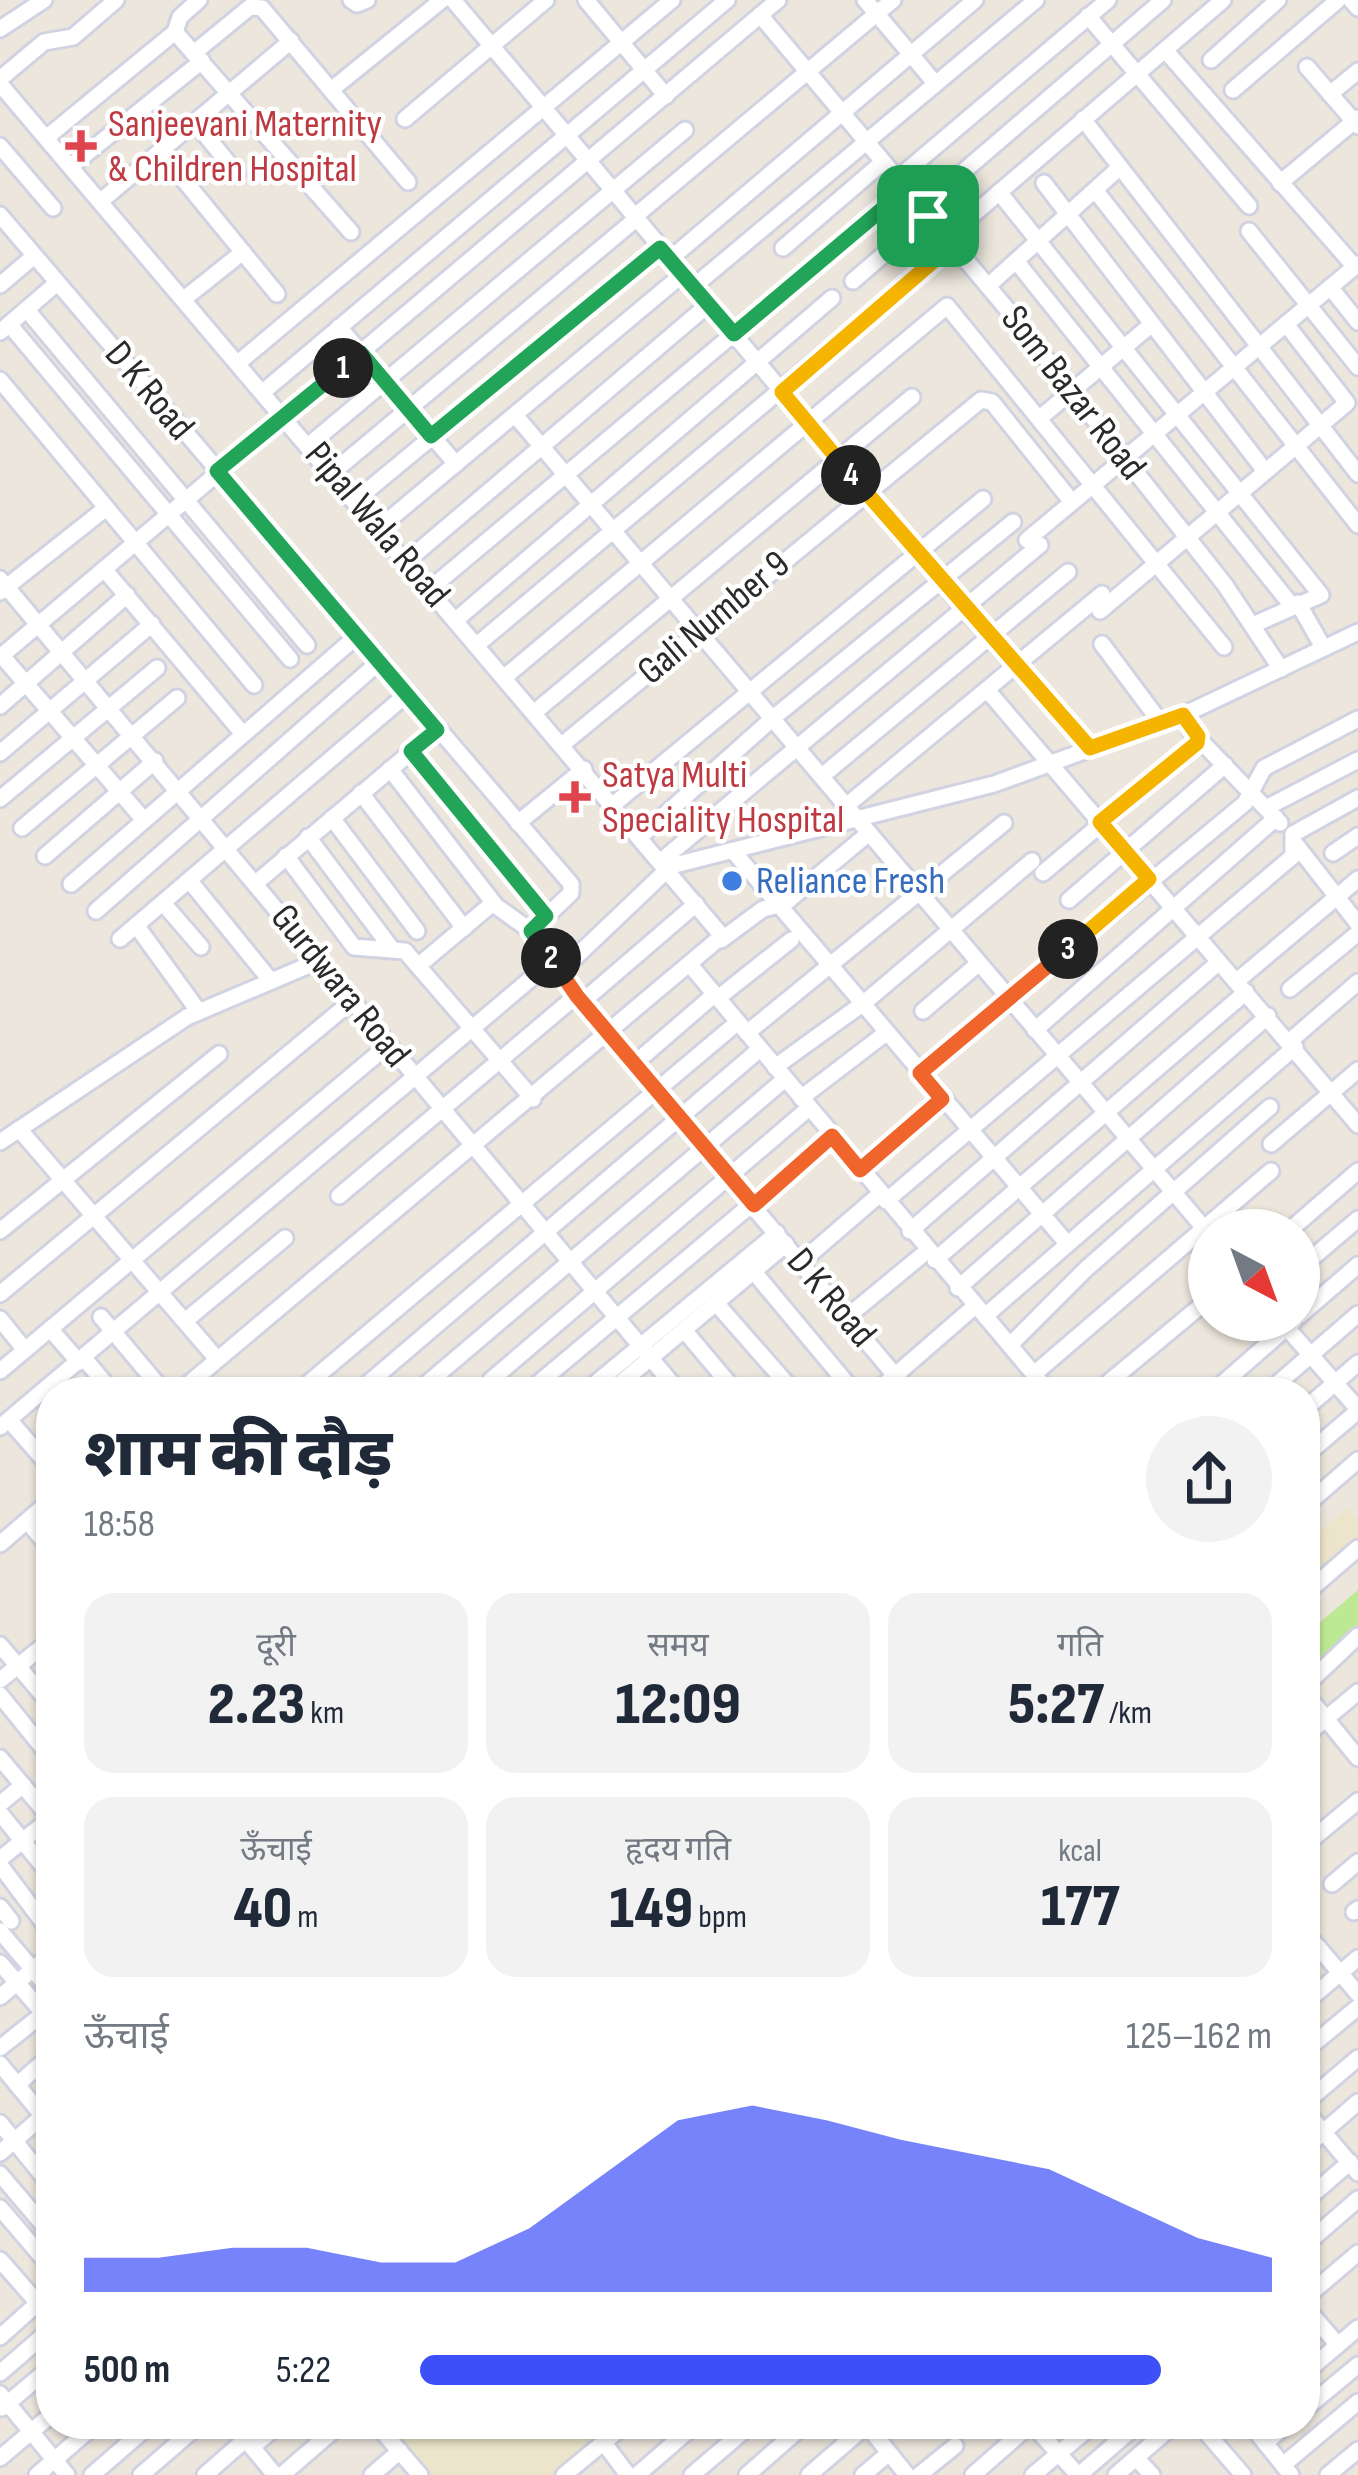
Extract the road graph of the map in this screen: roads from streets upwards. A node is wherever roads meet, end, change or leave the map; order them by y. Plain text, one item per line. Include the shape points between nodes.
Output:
1 (44, 0) edge
2 (116, 0) edge
3 (351, 0) edge
4 (367, 0) edge
5 (442, 0) edge
6 (453, 0) edge
7 (546, 0) edge
8 (586, 0) edge
9 (640, 0) edge
10 (672, 0) edge
11 (728, 0) edge
12 (778, 0) edge
13 (893, 0) edge
14 (975, 0) edge
15 (1036, 0) edge
16 (1108, 0) edge
17 (1163, 0) edge
18 (1223, 0) edge
19 (1278, 0) edge
20 (1338, 0) edge
21 (1351, 0) edge
22 (197, 1) edge
23 (871, 7) edge
24 (1358, 8) edge
25 (654, 15) junction
26 (760, 15) junction
27 (1088, 16) junction
28 (0, 29) edge
29 (175, 32) junction
30 (291, 40) junction
31 (623, 41) junction
32 (1112, 43) junction
33 (491, 46) junction
34 (1165, 50) junction
35 (909, 53) junction
36 (198, 56) junction
37 (1211, 60) dead end
38 (1307, 67) dead end
39 (646, 69) junction
40 (1358, 70) edge
41 (807, 71) junction
42 (1138, 72) junction
43 (0, 82) edge
44 (934, 83) junction
45 (331, 90) junction
46 (1233, 90) dead end
47 (230, 93) junction
48 (1330, 94) junction
49 (667, 96) junction
50 (543, 109) junction
51 (840, 110) junction
52 (405, 118) dead end
53 (1083, 119) junction
54 (1357, 122) edge
55 (196, 123) junction
56 (685, 130) dead end
57 (566, 137) junction
58 (46, 138) junction
59 (866, 140) junction
60 (0, 146) edge
61 (161, 152) junction
62 (883, 162) junction
63 (589, 163) junction
64 (70, 166) junction
65 (1119, 168) junction
66 (236, 174) dead end
67 (408, 182) dead end
68 (1044, 183) dead end
69 (902, 184) junction
70 (1280, 184) junction
71 (1095, 190) junction
72 (612, 191) junction
73 (999, 193) junction
74 (100, 201) junction
75 (1249, 206) dead end
76 (53, 208) dead end
77 (925, 212) junction
78 (1067, 217) junction
79 (635, 218) junction
80 (3, 224) edge
81 (1249, 231) dead end
82 (351, 232) dead end
83 (1040, 240) junction
84 (950, 241) junction
85 (783, 248) dead end
86 (243, 252) junction
87 (665, 253) junction
88 (34, 256) junction
89 (1016, 261) junction
90 (1356, 269) edge
91 (688, 280) junction
92 (853, 281) dead end
93 (57, 283) junction
94 (0, 286) edge
95 (988, 286) junction
96 (1330, 287) junction
97 (277, 294) dead end
98 (832, 298) dead end
99 (184, 299) junction
100 (709, 304) junction
101 (1307, 306) junction
102 (26, 310) junction
103 (1358, 322) edge
104 (1286, 323) junction
105 (1152, 324) junction
106 (338, 327) junction
107 (4, 328) edge
108 (734, 334) junction
109 (1261, 345) junction
110 (1124, 346) junction
111 (361, 353) junction
112 (238, 362) junction
113 (758, 363) junction
114 (1100, 367) junction
115 (1358, 367) edge
116 (1232, 369) junction
117 (384, 379) junction
118 (0, 380) edge
119 (1205, 391) junction
120 (263, 392) junction
121 (782, 392) junction
122 (1071, 392) junction
123 (912, 397) dead end
124 (408, 408) junction
125 (1178, 413) junction
126 (515, 415) junction
127 (284, 417) junction
128 (1041, 417) junction
129 (809, 424) junction
130 (1321, 425) junction
131 (1154, 434) junction
132 (431, 436) junction
133 (309, 446) junction
134 (1295, 446) junction
135 (544, 448) junction
136 (836, 457) junction
137 (1124, 458) junction
138 (456, 464) junction
139 (217, 471) junction
140 (1265, 471) junction
141 (332, 473) junction
142 (1358, 474) edge
143 (568, 477) junction
144 (1092, 485) junction
145 (865, 492) junction
146 (1242, 493) junction
147 (185, 498) junction
148 (983, 499) dead end
149 (356, 500) junction
150 (1072, 502) junction
151 (592, 505) junction
152 (106, 508) junction
153 (1220, 512) junction
154 (169, 513) junction
155 (1013, 522) dead end
156 (1358, 525) edge
157 (379, 528) junction
158 (616, 532) junction
159 (1188, 538) junction
160 (134, 543) junction
161 (918, 553) junction
162 (407, 561) junction
163 (1158, 562) junction
164 (640, 564) junction
165 (104, 568) junction
166 (1068, 572) dead end
167 (941, 581) junction
168 (2, 586) edge
169 (431, 589) junction
170 (127, 595) junction
171 (670, 597) junction
172 (1295, 605) junction
173 (964, 608) junction
174 (457, 619) junction
175 (152, 624) junction
176 (1255, 624) junction
177 (39, 625) junction
178 (698, 630) junction
179 (1358, 632) edge
180 (357, 637) junction
181 (989, 637) junction
182 (478, 644) junction
183 (1102, 644) dead end
184 (307, 645) dead end
185 (1224, 647) dead end
186 (1324, 647) junction
187 (62, 652) junction
188 (1, 657) edge
189 (290, 659) dead end
190 (379, 662) junction
191 (157, 668) dead end
192 (1017, 668) junction
193 (1281, 669) junction
194 (506, 676) junction
195 (85, 679) junction
196 (254, 685) dead end
197 (26, 686) junction
198 (749, 691) junction
199 (988, 691) junction
200 (406, 694) junction
201 (177, 698) dead end
202 (0, 706) edge
203 (110, 708) junction
204 (536, 711) junction
205 (49, 712) junction
206 (1183, 715) junction
207 (773, 718) junction
208 (1358, 719) edge
209 (1161, 723) junction
210 (437, 730) junction
211 (243, 734) junction
212 (132, 735) junction
213 (72, 739) junction
214 (1198, 739) junction
215 (563, 744) junction
216 (798, 748) junction
217 (1090, 748) junction
218 (411, 751) junction
219 (0, 753) edge
220 (1358, 760) edge
221 (155, 761) junction
222 (1048, 764) junction
223 (1225, 765) junction
224 (96, 766) junction
225 (390, 769) junction
226 (584, 769) junction
227 (822, 776) junction
228 (178, 789) junction
229 (1250, 792) junction
230 (120, 793) junction
231 (361, 793) junction
232 (1358, 798) edge
233 (0, 799) edge
234 (614, 805) junction
235 (851, 812) junction
236 (1271, 813) junction
237 (332, 818) junction
238 (203, 819) junction
239 (144, 820) junction
240 (1100, 822) junction
241 (518, 823) junction
242 (1004, 823) dead end
243 (22, 828) dead end
244 (869, 833) junction
245 (640, 836) junction
246 (1290, 836) junction
247 (1358, 836) edge
248 (308, 837) junction
249 (228, 848) junction
250 (733, 850) junction
251 (1125, 851) junction
252 (1334, 853) dead end
253 (45, 856) dead end
254 (286, 856) junction
255 (666, 866) junction
256 (1149, 879) junction
257 (1358, 879) edge
258 (189, 880) junction
259 (256, 882) junction
260 (71, 884) dead end
261 (920, 895) junction
262 (1336, 898) junction
263 (1069, 900) dead end
264 (163, 903) junction
265 (493, 903) junction
266 (696, 904) junction
267 (780, 907) junction
268 (1173, 908) junction
269 (96, 910) dead end
270 (546, 916) junction
271 (1358, 924) edge
272 (136, 925) junction
273 (464, 928) junction
274 (950, 930) junction
275 (417, 931) dead end
276 (531, 931) junction
277 (1358, 933) edge
278 (1197, 935) junction
279 (120, 939) dead end
280 (721, 940) junction
281 (791, 940) dead end
282 (201, 946) dead end
283 (392, 949) junction
284 (321, 960) junction
285 (1220, 962) junction
286 (978, 964) junction
287 (692, 965) junction
288 (418, 966) junction
289 (557, 966) junction
290 (831, 968) junction
291 (271, 981) junction
292 (1358, 982) edge
293 (1241, 986) junction
294 (1290, 989) dead end
295 (717, 996) junction
296 (579, 999) junction
297 (1008, 1000) junction
298 (352, 1001) junction
299 (862, 1004) junction
300 (923, 1011) dead end
301 (199, 1012) junction
302 (1268, 1016) junction
303 (743, 1028) junction
304 (471, 1030) junction
305 (1035, 1030) junction
306 (886, 1033) junction
307 (609, 1035) junction
308 (1293, 1044) junction
309 (387, 1046) junction
310 (760, 1049) junction
311 (219, 1054) dead end
312 (1056, 1054) junction
313 (498, 1063) junction
314 (634, 1064) junction
315 (1358, 1070) edge
316 (780, 1073) junction
317 (920, 1073) junction
318 (414, 1078) junction
319 (1082, 1082) junction
320 (1331, 1091) junction
321 (659, 1092) junction
322 (532, 1099) junction
323 (942, 1099) junction
324 (805, 1103) junction
325 (1270, 1107) dead end
326 (1104, 1109) junction
327 (442, 1111) junction
328 (682, 1121) junction
329 (1358, 1124) edge
330 (19, 1129) junction
331 (969, 1130) junction
332 (832, 1136) junction
333 (1128, 1137) junction
334 (0, 1142) edge
335 (1270, 1144) dead end
336 (474, 1149) junction
337 (706, 1149) junction
338 (994, 1160) junction
339 (1154, 1167) junction
340 (860, 1170) junction
341 (1270, 1171) dead end
342 (1358, 1171) edge
343 (728, 1175) junction
344 (62, 1179) junction
345 (1018, 1187) junction
346 (1173, 1191) junction
347 (339, 1196) dead end
348 (883, 1198) junction
349 (754, 1205) junction
350 (522, 1206) junction
351 (1188, 1209) edge
352 (1229, 1209) edge
353 (1314, 1209) edge
354 (93, 1215) junction
355 (1042, 1215) junction
356 (1358, 1219) edge
357 (0, 1231) edge
358 (910, 1231) junction
359 (547, 1235) junction
360 (285, 1238) dead end
361 (782, 1239) junction
362 (1065, 1241) junction
363 (1188, 1245) edge
364 (1320, 1251) edge
365 (931, 1256) junction
366 (133, 1260) junction
367 (801, 1262) junction
368 (571, 1264) junction
369 (1358, 1265) edge
370 (754, 1272) junction
371 (958, 1288) junction
372 (161, 1292) junction
373 (595, 1292) junction
374 (0, 1294) edge
375 (1320, 1296) edge
376 (716, 1304) junction
377 (980, 1311) junction
378 (1358, 1314) edge
379 (1188, 1316) edge
380 (101, 1317) dead end
381 (847, 1317) junction
382 (0, 1318) edge
383 (616, 1318) junction
384 (185, 1321) junction
385 (50, 1329) junction
386 (684, 1330) junction
387 (114, 1332) junction
388 (1268, 1341) edge
389 (1302, 1341) edge
390 (1010, 1346) junction
391 (25, 1350) junction
392 (646, 1353) junction
393 (1310, 1355) junction
394 (217, 1359) junction
395 (81, 1360) junction
396 (1358, 1363) edge
397 (2, 1365) edge
398 (1034, 1374) junction
399 (896, 1376) joint
400 (65, 1377) edge
401 (97, 1377) edge
402 (152, 1377) edge
403 (196, 1377) edge
404 (316, 1377) edge
405 (376, 1377) edge
406 (435, 1377) edge
407 (495, 1377) edge
408 (546, 1377) edge
409 (608, 1377) edge
410 (627, 1377) edge
411 (667, 1377) edge
412 (723, 1377) edge
413 (781, 1377) edge
414 (842, 1377) edge
415 (1036, 1377) edge
416 (1114, 1377) edge
417 (1229, 1377) edge
418 (1285, 1377) edge
419 (1335, 1382) junction
420 (1320, 1396) edge
421 (36, 1404) edge
422 (1358, 1410) edge
423 (4, 1423) edge
424 (1320, 1443) edge
425 (36, 1454) edge
426 (1358, 1460) edge
427 (1320, 1492) edge
428 (36, 1513) edge
429 (26, 1521) junction
430 (36, 1532) edge
431 (0, 1544) edge
432 (1358, 1548) edge
433 (1320, 1581) edge
434 (1358, 1636) edge
435 (0, 1645) edge
436 (36, 1652) edge
437 (18, 1666) junction
438 (1320, 1674) edge
439 (0, 1680) edge
440 (36, 1683) edge
441 (1358, 1692) edge
442 (0, 1695) edge
443 (1320, 1710) edge
444 (1326, 1719) junction
445 (1320, 1724) edge
446 (36, 1740) edge
447 (0, 1757) edge
448 (1358, 1758) edge
449 (23, 1785) junction
450 (36, 1801) edge
451 (1358, 1801) edge
452 (0, 1804) edge
453 (0, 1813) edge
454 (36, 1830) edge
455 (1320, 1833) edge
456 (22, 1840) junction
457 (36, 1857) edge
458 (0, 1862) edge
459 (1358, 1862) edge
460 (1332, 1884) dead end
461 (36, 1912) edge
462 (4, 1919) edge
463 (1358, 1958) edge
464 (1320, 1960) edge
465 (0, 1963) edge
466 (36, 1966) edge
467 (33, 1969) junction
468 (36, 1972) edge
469 (1340, 1974) junction
470 (17, 1983) junction
471 (1320, 1991) edge
472 (1358, 1994) edge
473 (0, 1997) edge
474 (36, 2001) edge
475 (1358, 2007) edge
476 (36, 2023) edge
477 (1320, 2038) edge
478 (0, 2048) edge
479 (1358, 2058) edge
480 (0, 2064) edge
481 (36, 2069) edge
482 (17, 2086) junction
483 (1320, 2093) edge
484 (1358, 2102) edge
485 (36, 2105) edge
486 (0, 2123) edge
487 (36, 2125) edge
488 (1320, 2127) edge
489 (1324, 2132) junction
490 (1320, 2135) edge
491 (14, 2141) junction
492 (0, 2153) edge
493 (1353, 2159) edge
494 (36, 2168) edge
495 (0, 2174) edge
496 (1320, 2187) edge
497 (1358, 2199) edge
498 (0, 2208) edge
499 (36, 2216) edge
500 (1320, 2232) edge
501 (36, 2248) edge
502 (1358, 2253) edge
503 (0, 2260) edge
504 (36, 2275) edge
505 (23, 2287) junction
506 (1320, 2293) edge
507 (36, 2301) edge
508 (36, 2305) edge
509 (1320, 2324) edge
510 (1358, 2328) edge
511 (0, 2336) edge
512 (36, 2342) edge
513 (1338, 2345) junction
514 (1320, 2360) edge
515 (1358, 2365) edge
516 (0, 2373) edge
517 (36, 2378) edge
518 (1320, 2397) edge
519 (2, 2402) edge
520 (1358, 2402) edge
521 (36, 2427) edge
522 (30, 2432) junction
523 (1320, 2438) edge
524 (78, 2439) edge
525 (134, 2439) edge
526 (183, 2439) edge
527 (234, 2439) edge
528 (246, 2439) edge
529 (322, 2439) edge
530 (389, 2439) edge
531 (609, 2439) edge
532 (677, 2439) edge
533 (734, 2439) edge
534 (788, 2439) edge
535 (850, 2439) edge
536 (878, 2439) edge
537 (1015, 2439) edge
538 (1046, 2439) edge
539 (1076, 2439) edge
540 (1120, 2439) edge
541 (1158, 2439) edge
542 (1218, 2439) edge
543 (1262, 2439) edge
544 (1270, 2439) edge
545 (1319, 2439) edge
546 (604, 2443) junction
547 (1265, 2443) junction
548 (955, 2446) dead end
549 (400, 2451) junction
550 (1358, 2451) edge
551 (889, 2453) junction
552 (1059, 2453) junction
553 (0, 2458) edge
554 (1136, 2458) junction
555 (54, 2460) junction
556 (1287, 2470) edge
557 (1332, 2474) edge
558 (37, 2475) edge
559 (67, 2475) edge
560 (92, 2475) edge
561 (141, 2475) edge
562 (205, 2475) edge
563 (278, 2475) edge
564 (372, 2475) edge
565 (420, 2475) edge
566 (564, 2475) edge
567 (632, 2475) edge
568 (692, 2475) edge
569 (747, 2475) edge
570 (809, 2475) edge
571 (863, 2475) edge
572 (907, 2475) edge
573 (920, 2475) edge
574 (973, 2475) edge
575 (1033, 2475) edge
576 (1078, 2475) edge
577 (1116, 2475) edge
578 (1152, 2475) edge
579 (1243, 2475) edge

1 - 28 street
2 - 43 street via 73,38 44,42
3 - 4 street
5 - 45 street
6 - 33 street
7 - 33 street
8 - 31 street
9 - 25 street
10 - 25 street
11 - 39 street
12 - 26 street
13 - 23 street
14 - 35 street
15 - 44 street
16 - 27 street
17 - 32 street
18 - 34 street
19 - 37 street
20 - 46 street
21 - 24 street
22 - 29 street
23 - 35 street
23 - 41 street
25 - 31 street
26 - 41 street, Som Bazar Road
26 - 49 street
27 - 32 street
27 - 69 street
29 - 36 street
29 - 58 street
30 - 36 street via 262,8 250,7
30 - 45 street
30 - 47 street
31 - 39 street
31 - 50 street
32 - 42 street
32 - 77 street
33 - 50 street
33 - 52 street
34 - 42 street
34 - 70 street
35 - 44 street
35 - 51 street
36 - 47 street
36 - 64 street
38 - 48 street
39 - 49 street
39 - 57 street
40 - 48 street
41 - 51 street, Som Bazar Road
41 - 79 street
42 - 53 street
42 - 75 street
43 - 58 street, Pipal Wala Road
44 - 59 street
45 - 67 street
47 - 55 street
47 - 82 street
48 - 54 street
49 - 63 street
50 - 57 street
50 - 112 street
51 - 59 street, Som Bazar Road
51 - 87 street
53 - 65 street
53 - 73 street
54 - 70 street
55 - 61 street
55 - 66 street
56 - 72 street
57 - 63 street
57 - 106 street
58 - 64 street, Pipal Wala Road
59 - 62 street, Som Bazar Road
59 - 91 street
60 - 76 street
61 - 74 street
61 - 86 street
62 - 69 street, Som Bazar Road
62 - 85 street
63 - 72 street
63 - 111 street
64 - 74 street, Pipal Wala Road
65 - 71 street
65 - 109 street
68 - 78 street
69 - 77 street, Som Bazar Road
69 - 108 street
70 - 90 street
71 - 78 street
71 - 116 street
72 - 79 street
72 - 117 street
73 - 83 street
73 - 84 street
74 - 99 street, Pipal Wala Road
77 - 84 street, Som Bazar Road
77 - 92 street
78 - 83 street
78 - 105 street
79 - 87 street
79 - 124 street
80 - 88 street, D K Road
81 - 101 street
83 - 89 street
83 - 110 street
84 - 95 street, Som Bazar Road
84 - 121 street
86 - 97 street
86 - 99 street
87 - 91 street
87 - 132 street
88 - 93 street, D K Road
88 - 94 street
89 - 95 street
89 - 114 street
90 - 96 street
91 - 100 street
91 - 126 street
93 - 102 street
93 - 139 street, D K Road
95 - 122 street, Som Bazar Road
96 - 101 street
96 - 103 street
98 - 113 street
99 - 112 street, Pipal Wala Road
100 - 108 street
100 - 135 street
101 - 104 street
101 - 115 street
102 - 107 street
102 - 147 street
104 - 109 street
104 - 130 street via 1348,400
105 - 110 street
105 - 119 street
106 - 111 street
106 - 120 street
107 - 154 street
108 - 113 street
108 - 143 street
109 - 116 street
109 - 130 street
110 - 114 street
110 - 125 street
111 - 117 street
111 - 127 street
112 - 120 street, Pipal Wala Road
113 - 121 street
113 - 151 street
114 - 122 street
114 - 131 street
116 - 119 street
116 - 134 street
117 - 124 street
117 - 133 street
118 - 152 street
119 - 125 street
119 - 140 street
120 - 127 street, Pipal Wala Road
121 - 129 street
121 - 158 street
122 - 128 street
122 - 137 street, Som Bazar Road
123 - 136 street
124 - 132 street
124 - 141 street
125 - 131 street
125 - 146 street
126 - 135 street
126 - 138 street
127 - 133 street, Pipal Wala Road
127 - 139 street
128 - 129 street via 947,306
128 - 144 street
129 - 136 street
129 - 164 street
130 - 134 street
130 - 142 street
131 - 137 street
131 - 153 street
132 - 138 street
132 - 149 street
133 - 141 street, Pipal Wala Road
134 - 140 street
134 - 156 street
135 - 143 street
135 - 162 street
136 - 145 street
136 - 171 street
137 - 144 street
137 - 159 street, Som Bazar Road
138 - 157 street
139 - 147 street
139 - 180 street, D K Road
140 - 146 street
141 - 149 street, Pipal Wala Road
143 - 151 street
143 - 169 street
144 - 150 street
144 - 163 street
145 - 150 street, Gali Number 9 via 981,400 992,402
145 - 161 street
145 - 178 street, Gali Number 9
146 - 153 street
146 - 172 street via 1321,595
147 - 154 street
147 - 184 street
148 - 161 street
149 - 157 street, Pipal Wala Road
150 - 173 street
151 - 158 street
151 - 174 street
152 - 160 street
152 - 168 street
153 - 159 street
153 - 172 street
154 - 160 street
154 - 189 street
155 - 167 street
157 - 162 street, Pipal Wala Road
158 - 164 street
158 - 182 street
159 - 163 street
159 - 176 street, Som Bazar Road
160 - 165 street
160 - 196 street
161 - 167 street
161 - 198 street
162 - 169 street, Pipal Wala Road
163 - 185 street
163 - 192 street
164 - 171 street
164 - 194 street
165 - 170 street
165 - 177 street
166 - 181 street
167 - 173 street
167 - 207 street
168 - 177 street, Gurdwara Road
169 - 174 street, Pipal Wala Road
170 - 175 street
170 - 187 street
171 - 178 street
171 - 204 street
172 - 176 street
172 - 186 street
173 - 181 street
173 - 216 street
174 - 182 street, Pipal Wala Road
175 - 195 street
175 - 211 street
176 - 193 street, Som Bazar Road
177 - 187 street, Gurdwara Road
177 - 188 street
178 - 198 street
178 - 215 street, Gali Number 9
179 - 186 street
180 - 190 street, D K Road
180 - 211 street
181 - 192 street
181 - 227 street
182 - 194 street, Pipal Wala Road
183 - 209 street
186 - 193 street
187 - 195 street, Gurdwara Road
187 - 197 street
188 - 197 street
190 - 200 street, D K Road
190 - 238 street
191 - 203 street
192 - 199 street
192 - 217 street
193 - 206 street
194 - 204 street, Pipal Wala Road
195 - 203 street, Gurdwara Road
195 - 205 street
197 - 202 street
197 - 205 street
198 - 207 street
198 - 234 street
199 - 222 street
199 - 235 street
200 - 210 street, D K Road
200 - 249 street
201 - 212 street
203 - 212 street, Gurdwara Road
203 - 213 street
204 - 215 street, Pipal Wala Road
205 - 213 street
205 - 219 street
206 - 209 street
206 - 214 street
207 - 216 street
207 - 245 street
208 - 229 street via 1264,768
209 - 217 street
210 - 218 street
210 - 241 street, D K Road
211 - 228 street
212 - 221 street, Gurdwara Road
212 - 224 street
213 - 224 street
213 - 233 street
214 - 223 street
214 - 240 street
215 - 226 street, Pipal Wala Road
216 - 227 street
216 - 255 street
217 - 222 street
218 - 225 street
218 - 270 street
220 - 236 street
221 - 228 street, Gurdwara Road
221 - 230 street
222 - 235 street via 965,794
222 - 240 street
223 - 229 street
223 - 251 street
224 - 230 street
224 - 243 street
225 - 231 street
225 - 265 street
226 - 234 street, Pipal Wala Road
226 - 241 street
227 - 235 street
228 - 238 street, Gurdwara Road
228 - 239 street
229 - 236 street
229 - 256 street
230 - 239 street
230 - 253 street
231 - 237 street
231 - 273 street
232 - 246 street
234 - 245 street, Pipal Wala Road
235 - 244 street
235 - 250 street
236 - 246 street
236 - 268 street
237 - 248 street
237 - 275 street
238 - 249 street, Gurdwara Road
238 - 269 street
239 - 260 street
240 - 251 street
240 - 274 street
241 - 270 street, D K Road via 572,887
242 - 261 street
244 - 261 street
244 - 267 street
245 - 255 street, Pipal Wala Road
246 - 262 street
246 - 278 street via 1292,856
247 - 252 street
248 - 254 street
248 - 283 street
249 - 258 street
249 - 259 street, Gurdwara Road
250 - 255 street
250 - 267 street
251 - 256 street
251 - 263 street
254 - 259 street
254 - 283 street via 357,950
255 - 266 street, Pipal Wala Road
255 - 289 street
256 - 268 street
256 - 297 street
257 - 262 street
258 - 264 street
258 - 291 street
259 - 284 street, Gurdwara Road
261 - 274 street
261 - 290 street
262 - 271 street
262 - 293 street
264 - 272 street
264 - 282 street
265 - 273 street
265 - 276 street
266 - 280 street, Pipal Wala Road
266 - 296 street
267 - 280 street via 764,909
267 - 290 street
268 - 278 street
268 - 305 street
270 - 276 street, D K Road
272 - 279 street
272 - 301 street
273 - 288 street
274 - 286 street
274 - 299 street
276 - 289 street, D K Road
277 - 294 street
278 - 285 street
278 - 312 street
280 - 287 street
281 - 295 street
283 - 288 street via 406,950
284 - 291 street
284 - 298 street, Gurdwara Road
285 - 293 street
285 - 319 street
286 - 297 street
286 - 300 street
287 - 295 street
287 - 307 street
288 - 304 street
289 - 296 street, D K Road
289 - 304 street
290 - 299 street
290 - 303 street
291 - 301 street
292 - 308 street
293 - 302 street
293 - 326 street
295 - 303 street
295 - 314 street
296 - 307 street, D K Road
296 - 313 street
297 - 305 street
297 - 317 street
298 - 309 street, Gurdwara Road
298 - 354 street
299 - 306 street
299 - 316 street
301 - 330 street
302 - 308 street
302 - 333 street
303 - 310 street
303 - 321 street
304 - 313 street
304 - 318 street
305 - 312 street
306 - 317 street
306 - 324 street
307 - 314 street, D K Road
307 - 322 street
308 - 320 street
308 - 339 street
309 - 318 street, Gurdwara Road
309 - 366 street
310 - 316 street
310 - 328 street
311 - 344 street
312 - 319 street
312 - 331 street
313 - 322 street
313 - 327 street
314 - 321 street, D K Road
315 - 320 street
316 - 324 street
316 - 337 street
317 - 323 street
318 - 327 street, Gurdwara Road
318 - 372 street
319 - 326 street
319 - 338 street
320 - 329 street
320 - 335 street
321 - 328 street, D K Road
321 - 350 street
322 - 336 street
323 - 331 street
323 - 340 street
324 - 332 street
324 - 343 street
325 - 346 street
326 - 333 street
326 - 345 street
327 - 336 street, Gurdwara Road
327 - 347 street
328 - 337 street, D K Road
328 - 359 street
330 - 334 street
330 - 344 street
331 - 338 street
331 - 348 street
332 - 340 street
332 - 349 street
333 - 339 street
333 - 355 street
336 - 350 street, Gurdwara Road
336 - 394 street
337 - 343 street, D K Road
337 - 368 street
338 - 345 street
338 - 358 street
339 - 346 street
339 - 362 street
340 - 348 street
341 - 352 street
342 - 353 street
343 - 349 street, D K Road
343 - 373 street
344 - 354 street
344 - 357 street
345 - 355 street
345 - 365 street
346 - 351 street
346 - 390 street
348 - 358 street
348 - 367 street
349 - 361 street, D K Road
349 - 383 street
350 - 359 street, Gurdwara Road
350 - 404 street
354 - 366 street
354 - 374 street
355 - 362 street
355 - 371 street
356 - 364 street
358 - 365 street
359 - 368 street, Gurdwara Road
359 - 405 street
360 - 384 street
361 - 367 street, D K Road
361 - 370 street
361 - 392 street
362 - 377 street
363 - 398 street
365 - 371 street
365 - 381 street
366 - 372 street
366 - 385 street
367 - 381 street, D K Road
368 - 373 street, Gurdwara Road
368 - 406 street
369 - 375 street
370 - 376 street
370 - 414 street
371 - 377 street
372 - 384 street
372 - 387 street
373 - 383 street, Gurdwara Road
373 - 407 street
376 - 386 street
376 - 413 street
377 - 390 street
377 - 399 street
378 - 393 street
379 - 416 street
380 - 387 street
381 - 399 street, D K Road
382 - 391 street
383 - 392 street, Gurdwara Road
383 - 408 street
384 - 394 street
385 - 391 street
385 - 395 street
386 - 392 street
386 - 412 street
387 - 395 street
387 - 402 street
388 - 417 street
389 - 393 street
390 - 398 street
391 - 397 street
392 - 409 street
392 - 410 street
392 - 411 street, Gurdwara Road
393 - 418 street
393 - 419 street
394 - 403 street
395 - 400 street
395 - 401 street
396 - 419 street
398 - 415 street
419 - 420 street
419 - 422 street
421 - 423 street
422 - 424 street
423 - 425 street
426 - 427 street
428 - 429 street
429 - 430 street
429 - 431 street
432 - 433 street
434 - 438 street
435 - 437 street
436 - 437 street
437 - 439 street
437 - 440 street
441 - 444 street
442 - 446 street
443 - 444 street
444 - 445 street
444 - 448 street
447 - 449 street
449 - 450 street
449 - 452 street
451 - 455 street
453 - 456 street
454 - 456 street
456 - 457 street
456 - 458 street
458 - 461 street
459 - 460 street
462 - 467 street
463 - 469 street
464 - 469 street
465 - 470 street
466 - 467 street
467 - 468 street
467 - 470 street
469 - 471 street
469 - 472 street
470 - 473 street
470 - 474 street
475 - 477 street
476 - 478 street
479 - 483 street
480 - 482 street
481 - 482 street
482 - 485 street
484 - 489 street
486 - 491 street
487 - 491 street
488 - 489 street
489 - 490 street
489 - 493 street
491 - 492 street
491 - 494 street
493 - 496 street
495 - 499 street
497 - 500 street
498 - 501 street
502 - 506 street
503 - 505 street
504 - 505 street
505 - 507 street
508 - 511 street
509 - 513 street
510 - 513 street
512 - 516 street
513 - 514 street
515 - 518 street
517 - 519 street
519 - 522 street
520 - 523 street
521 - 522 street
522 - 553 street
522 - 555 street
524 - 555 street
525 - 560 street
526 - 561 street
527 - 562 street
528 - 563 street
529 - 563 street
530 - 549 street
531 - 546 street
532 - 567 street
533 - 568 street
534 - 569 street
535 - 570 street
536 - 551 street
537 - 574 street
538 - 552 street
539 - 552 street
540 - 576 street
541 - 554 street
542 - 579 street
543 - 547 street
544 - 547 street
545 - 556 street
546 - 566 street
546 - 567 street
547 - 556 street
548 - 573 street
549 - 564 street
549 - 565 street
550 - 557 street
551 - 571 street
551 - 572 street
552 - 575 street
552 - 576 street
554 - 577 street
554 - 578 street
555 - 558 street
555 - 559 street

